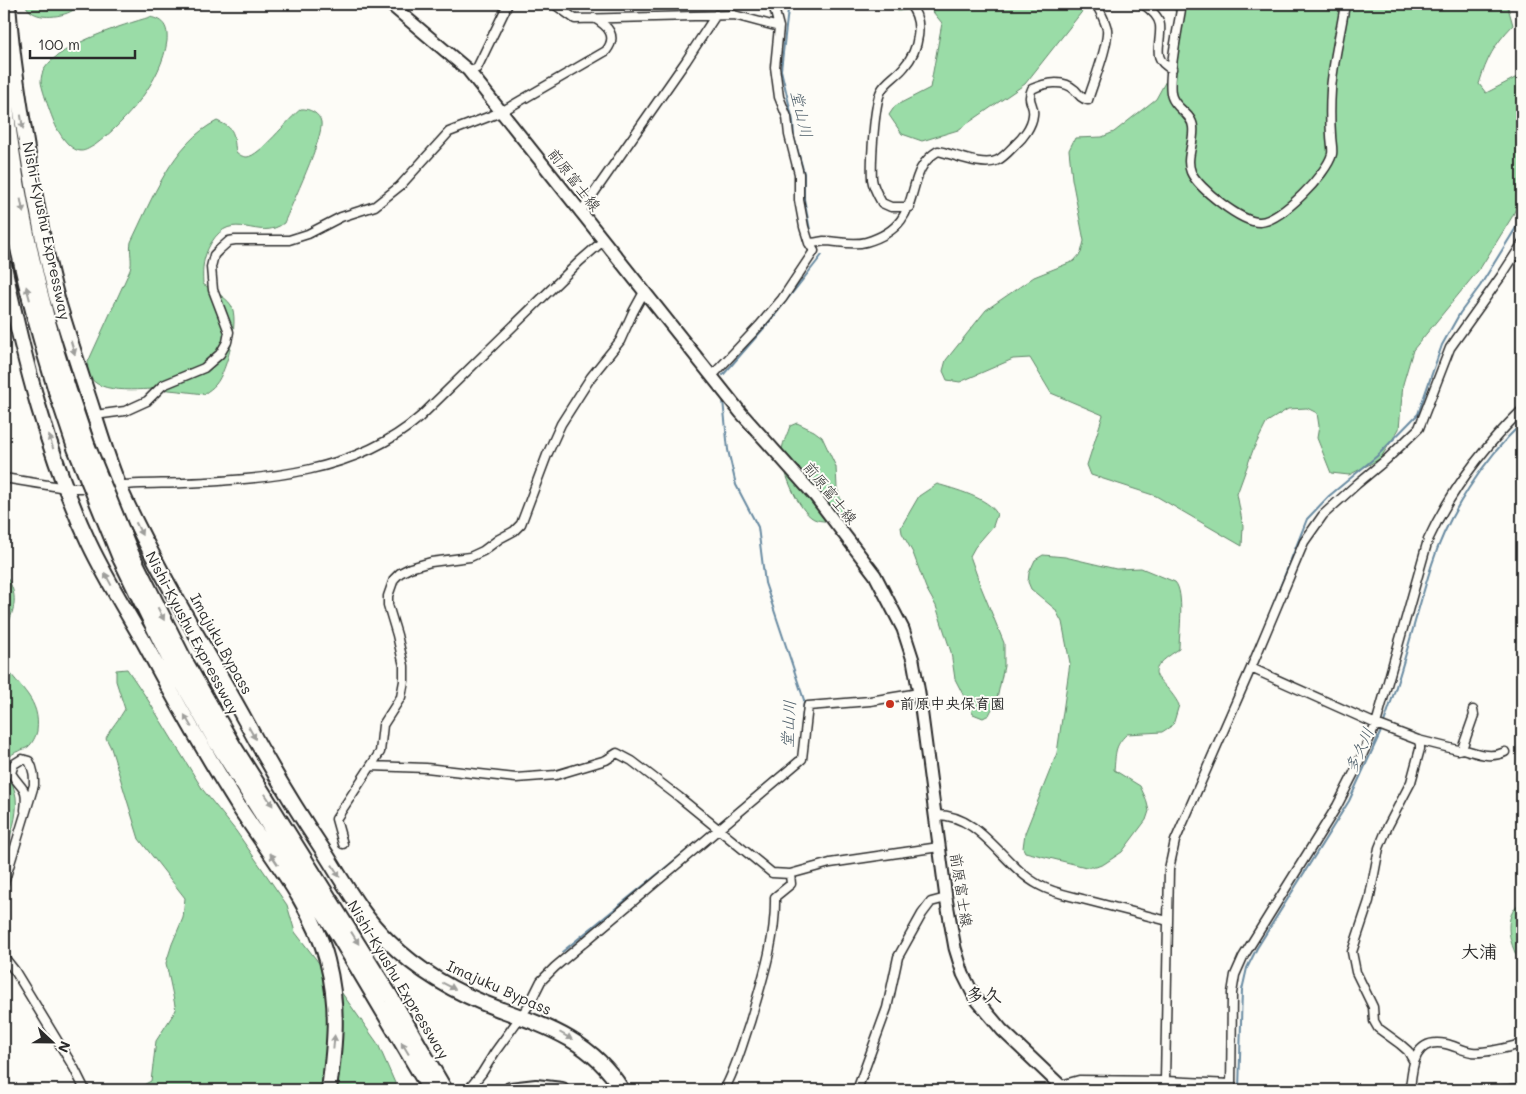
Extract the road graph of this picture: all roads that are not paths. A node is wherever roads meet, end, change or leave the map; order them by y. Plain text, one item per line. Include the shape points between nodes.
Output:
1 (8, 4) edge
2 (390, 4) edge
3 (508, 4) edge
4 (554, 4) edge
5 (773, 4) edge
6 (909, 4) edge
7 (1096, 4) edge
8 (1143, 4) edge
9 (1182, 4) edge
10 (1345, 4) edge
11 (716, 15) junction
12 (594, 18) junction
13 (779, 27) junction
14 (1172, 69) junction
15 (468, 70) junction
16 (4, 89) edge
17 (501, 112) junction
18 (4, 176) edge
19 (910, 206) junction
20 (580, 213) junction
21 (603, 241) junction
22 (809, 243) junction
23 (1522, 244) edge
24 (4, 266) edge
25 (644, 292) junction
26 (712, 376) junction
27 (62, 389) junction
28 (1522, 410) edge
29 (95, 416) junction
30 (4, 478) edge
31 (118, 485) junction
32 (66, 488) junction
33 (126, 556) junction
34 (1252, 668) junction
35 (919, 693) junction
36 (1473, 710) dead end
37 (1377, 724) junction
38 (1418, 740) junction
39 (1462, 749) junction
40 (1505, 752) dead end
41 (371, 766) junction
42 (25, 810) junction
43 (936, 815) junction
44 (718, 830) junction
45 (343, 844) dead end
46 (939, 847) junction
47 (790, 874) junction
48 (4, 884) edge
49 (946, 898) junction
50 (1168, 922) junction
51 (4, 957) edge
52 (522, 1016) junction
53 (1522, 1044) edge
54 (1413, 1060) junction
55 (1165, 1081) junction
56 (1231, 1087) edge
57 (1063, 1088) edge
58 (1522, 1088) edge
59 (84, 1090) edge
60 (329, 1090) edge
61 (430, 1090) edge
62 (445, 1090) edge
63 (468, 1090) edge
64 (510, 1090) edge
65 (562, 1090) edge
66 (622, 1090) edge
67 (724, 1090) edge
68 (857, 1090) edge
69 (1410, 1090) edge
70 (1503, 1090) edge

1 -> 29 highway, Imajuku Bypass via 18,98 44,240 56,294
2 - 15 main road, 前原富士線
3 - 15 street via 477,68
4 - 12 street via 575,19
5 - 13 street
6 - 19 street via 919,21 918,34 905,66 881,90 876,105 872,180 882,203 892,207
7 - 19 street via 1107,28 1107,36 1088,100 1064,84 1040,85 1032,90 1029,101 1033,115 1021,140 998,160 988,162 938,151 931,155 917,179
8 - 14 street via 1152,10 1160,23 1159,59
9 - 14 street
10 - 14 street via 1332,75 1332,153 1326,166 1296,202 1277,216 1261,222 1250,221 1194,177 1189,162 1193,126 1191,119 1173,101
11 - 12 street
11 - 13 street via 734,14
11 - 20 street
12 - 17 street via 610,31 611,42 606,51
13 - 22 street via 775,66 779,97 799,174 799,200
15 - 17 main road, 前原富士線
16 -> 27 highway, Nishi-Kyushu Expressway via 8,130 33,264
17 - 20 main road, 前原富士線
17 - 29 street via 449,132 400,186 375,206 288,240 229,241 214,255 211,267 214,290 229,332 220,354 204,368 162,385 147,401 125,411
27 -> 18 highway, Nishi-Kyushu Expressway via 40,340 21,267
19 - 22 street via 897,226 882,237 864,243
20 - 21 main road, 前原富士線
21 - 25 main road, 前原富士線
21 - 31 street via 420,417 383,443 345,460 276,475
22 - 26 street via 814,252 782,299
23 - 34 street via 1450,348 1418,428 1388,460 1323,515 1304,542
32 -> 24 highway via 28,366
25 - 26 main road, 前原富士線
25 - 41 street via 620,341 591,377 561,424 522,524 470,557 410,568 394,579 388,605 402,658 404,681 399,703 383,725 380,752
26 - 35 main road, 前原富士線 via 815,496 875,575 903,629
27 - 33 highway, Nishi-Kyushu Expressway, bridge via 88,447
28 - 37 street via 1484,450 1437,519 1428,540
29 - 31 highway, Imajuku Bypass
30 - 32 street
31 - 32 street
31 -> 52 highway, Imajuku Bypass via 145,541 275,776 364,912 388,942 419,968 441,982
60 -> 32 highway via 336,1019 326,957 315,928 162,676 89,543
61 -> 33 highway, Nishi-Kyushu Expressway via 172,666
33 -> 62 highway, Nishi-Kyushu Expressway via 233,745 391,997
34 - 37 street
34 - 50 street via 1175,841 1169,869
35 - 43 main road, 前原富士線
35 - 44 street via 808,706 802,759
36 - 39 street
37 - 38 street
37 - 56 street via 1337,806 1243,957 1232,993
38 - 39 street
38 - 54 street via 1420,749 1411,782 1379,848 1369,900 1352,952 1356,972 1373,1008 1374,1021 1378,1028 1408,1051
39 - 40 street via 1489,756
41 - 44 street via 426,768 516,778 556,775 606,760 617,753 632,761
41 - 45 street via 336,819
42 - 42 street via 27,796 24,788 11,773 14,764 22,759 29,761 34,775
42 - 48 street
43 - 46 main road, 前原富士線
43 - 50 street via 960,819 1038,885
44 - 47 street via 772,873
44 - 52 street via 555,967
46 - 47 street via 830,863
46 - 49 main road, 前原富士線
47 - 67 street via 791,884 776,898 765,972 738,1058
49 - 57 main road, 前原富士線 via 955,948 975,998 1002,1030
49 - 68 street via 931,902 898,957 887,1008
50 - 55 street
51 - 59 street via 74,1068
52 - 63 street
52 -> 66 highway, Imajuku Bypass via 579,1044 603,1066
53 - 54 street via 1474,1052 1436,1043 1424,1048
54 - 69 street
55 - 56 street
55 - 57 street via 1079,1080
58 - 70 street
64 - 65 highway via 536,1087

